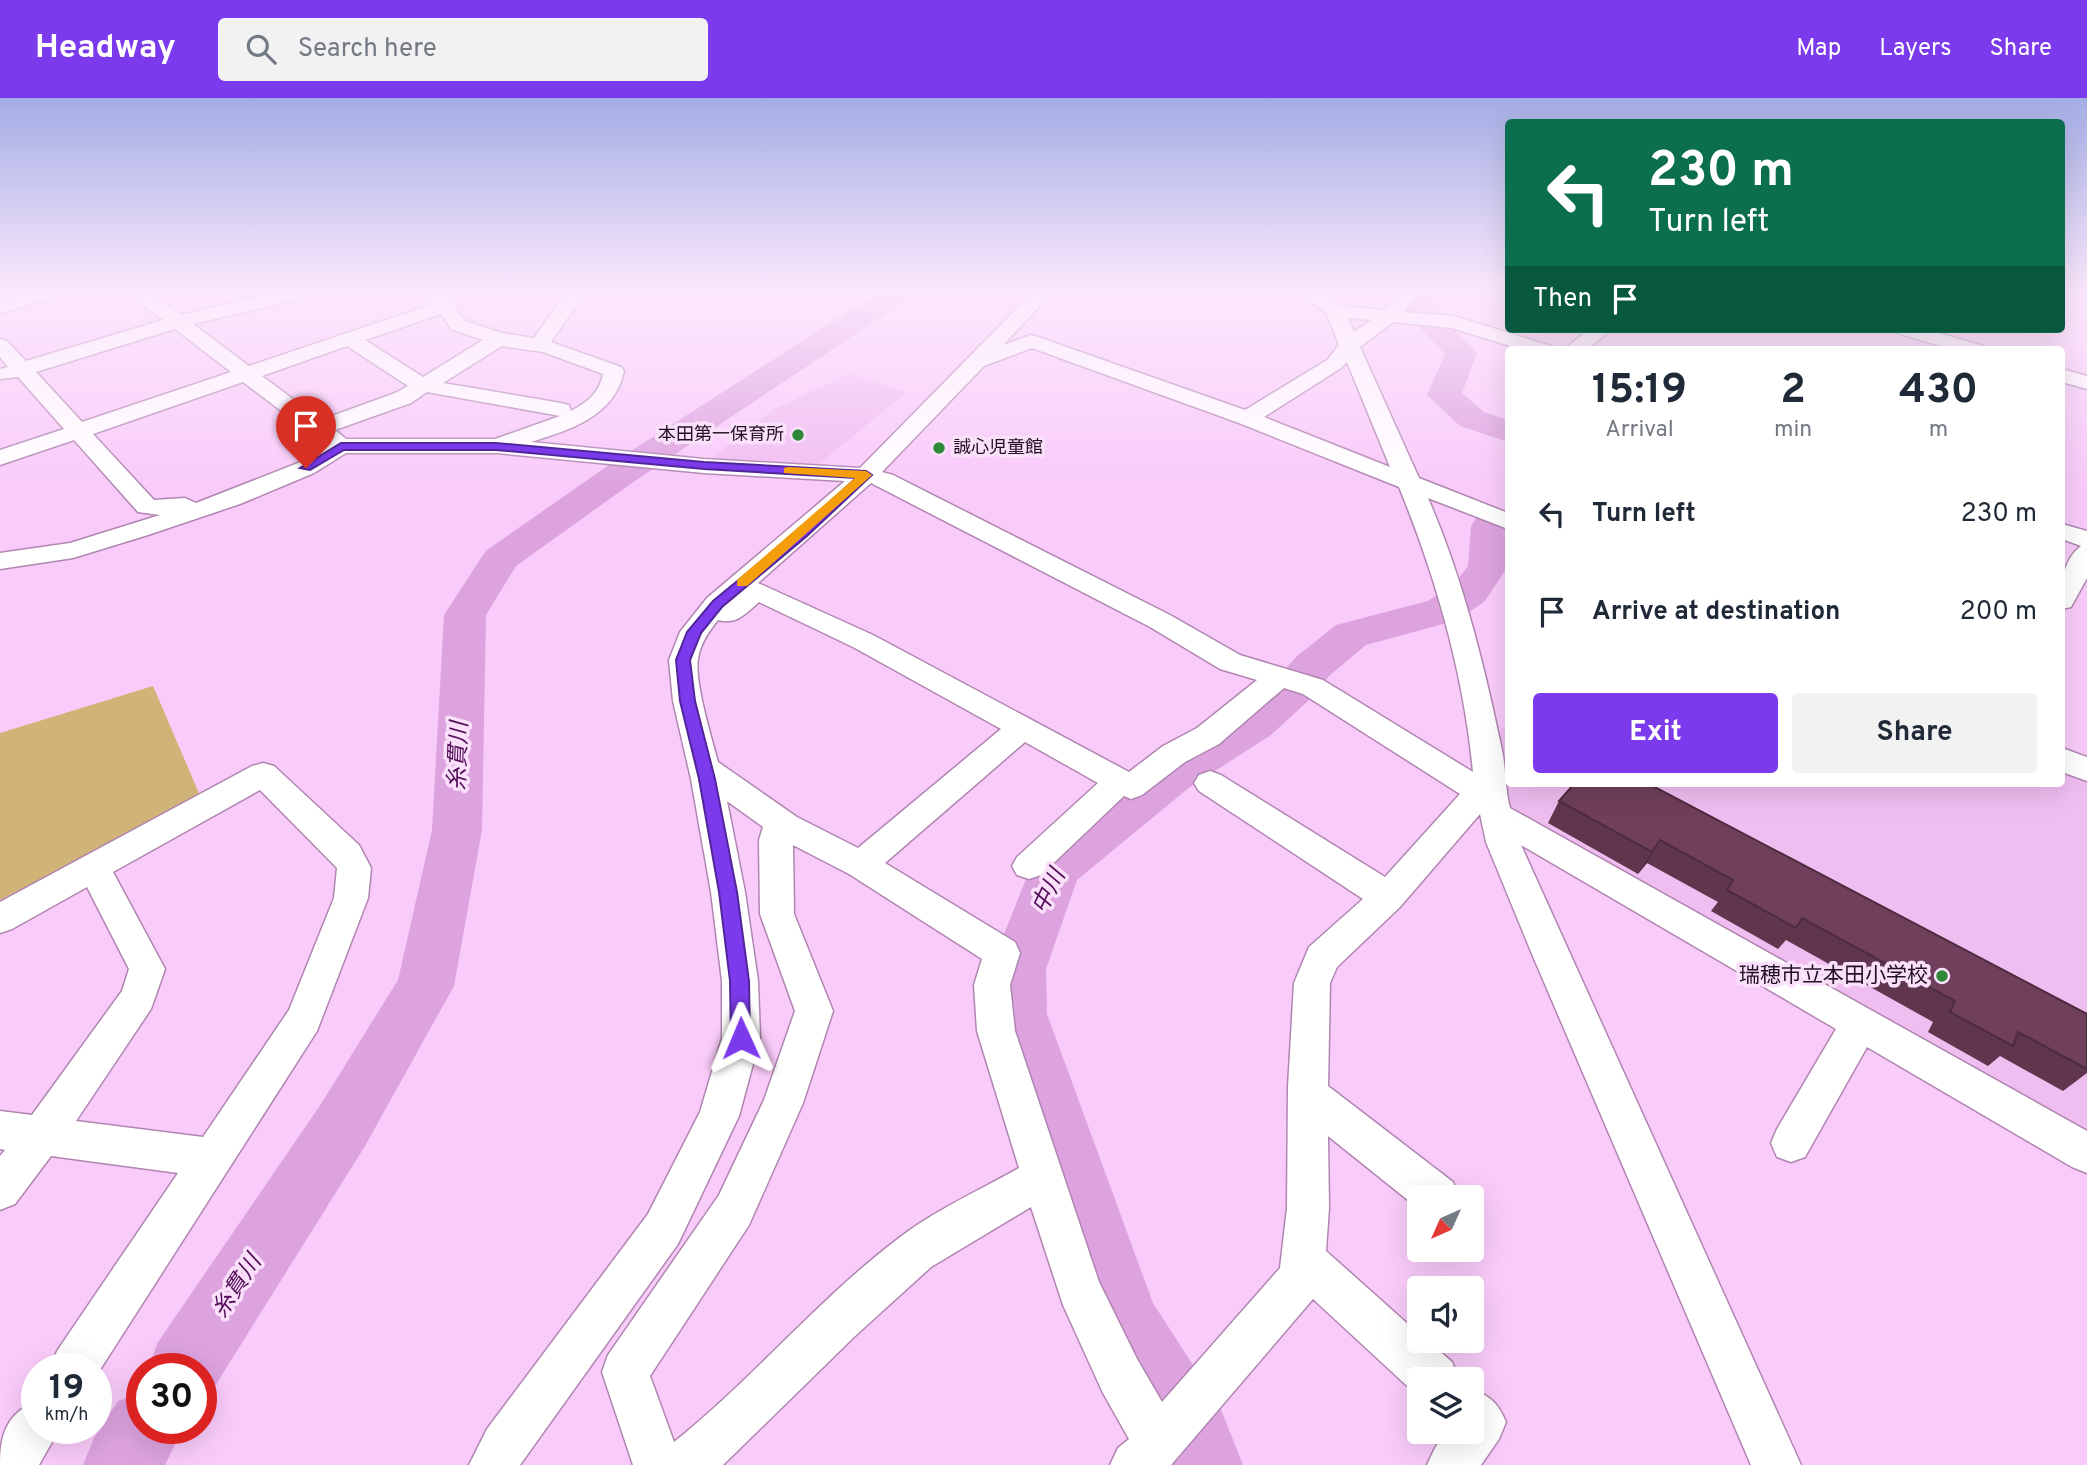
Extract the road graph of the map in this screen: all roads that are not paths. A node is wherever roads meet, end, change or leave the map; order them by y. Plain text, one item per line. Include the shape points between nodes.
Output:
1 (11, 357) edge
2 (63, 357) edge
3 (223, 357) edge
4 (302, 357) edge
5 (376, 357) edge
6 (469, 357) edge
7 (574, 357) edge
8 (983, 357) edge
9 (994, 357) edge
10 (1075, 357) edge
11 (1340, 357) edge
12 (1355, 357) edge
13 (975, 365) junction
14 (23, 369) junction
15 (0, 375) edge
16 (248, 376) junction
17 (2065, 376) edge
18 (2087, 383) edge
19 (421, 385) junction
20 (561, 410) dead end
21 (1247, 418) junction
22 (318, 429) junction
23 (80, 432) junction
24 (341, 446) junction
25 (496, 446) junction
26 (0, 458) edge
27 (866, 475) junction
28 (1409, 481) junction
29 (252, 490) junction
30 (1505, 522) edge
31 (2065, 532) edge
32 (2087, 540) edge
33 (2087, 552) edge
34 (0, 561) edge
35 (2065, 595) edge
36 (705, 619) junction
37 (1280, 677) junction
38 (1023, 727) junction
39 (2065, 760) edge
40 (705, 768) junction
41 (2087, 770) edge
42 (1120, 781) junction
43 (1210, 783) dead end
44 (1489, 802) junction
45 (780, 823) junction
46 (861, 865) junction
47 (1029, 866) dead end
48 (94, 868) junction
49 (1388, 897) junction
50 (0, 919) edge
51 (1860, 1023) junction
52 (1308, 1095) junction
53 (0, 1130) edge
54 (43, 1134) junction
55 (1791, 1143) dead end
56 (2087, 1153) edge
57 (213, 1158) junction
58 (1044, 1176) junction
59 (1423, 1185) edge
60 (0, 1189) edge
61 (1303, 1259) junction
62 (84, 1353) edge
63 (1422, 1367) edge
64 (25, 1444) edge
65 (1467, 1444) edge
66 (1147, 1454) edge
67 (11, 1465) edge
68 (495, 1465) edge
69 (658, 1465) edge
70 (684, 1465) edge
71 (1452, 1465) edge
72 (1776, 1465) edge

1 - 14 street
2 - 14 street
3 - 16 street
4 - 16 street
5 - 19 street
6 - 19 street
7 - 25 street via 614,371 608,394 588,412
8 - 13 street
9 - 13 street
10 - 21 street
11 - 21 street
12 - 28 street
13 - 27 street
14 - 15 street
14 - 23 street
16 - 22 street
16 - 23 street
17 - 18 street
19 - 20 street
19 - 22 street via 403,398
21 - 28 street
22 - 24 street
23 - 26 street
23 - 29 street via 147,507 172,508
24 - 25 street
24 - 29 street via 306,468
25 - 27 street via 704,466
27 - 36 street
27 - 37 street via 885,480 1230,662
28 - 30 street
28 - 44 street via 1436,546 1462,633 1487,752
29 - 34 street via 73,550
31 - 32 street
33 - 35 street
36 - 38 street via 717,622 756,592 863,641
36 - 40 street via 694,632 683,660
37 - 42 street via 1208,736 1174,754 1131,787
37 - 44 street via 1313,687
38 - 42 street
38 - 46 street
39 - 41 street
40 - 45 street
40 - 68 street via 740,981 741,1038 719,1116 663,1229 504,1446
42 - 47 street
43 - 49 street
44 - 49 street
44 - 51 street
44 - 72 street via 1549,954
45 - 46 street
45 - 69 street via 777,914 814,1010 783,1103 734,1210 625,1372
46 - 58 street via 1002,953 992,985 996,1031
48 - 50 street
48 - 54 street via 147,969 138,998
48 - 57 street via 263,774 347,855 354,868 351,898 304,1019
49 - 52 street via 1322,958 1312,983
51 - 55 street
51 - 56 street
52 - 59 street
52 - 61 street
53 - 54 street
54 - 57 street
54 - 60 street
57 - 62 street
58 - 66 street via 1079,1289 1119,1376
58 - 70 street via 916,1252
61 - 63 street
61 - 66 street via 1301,1278
64 - 67 street
65 - 71 street

